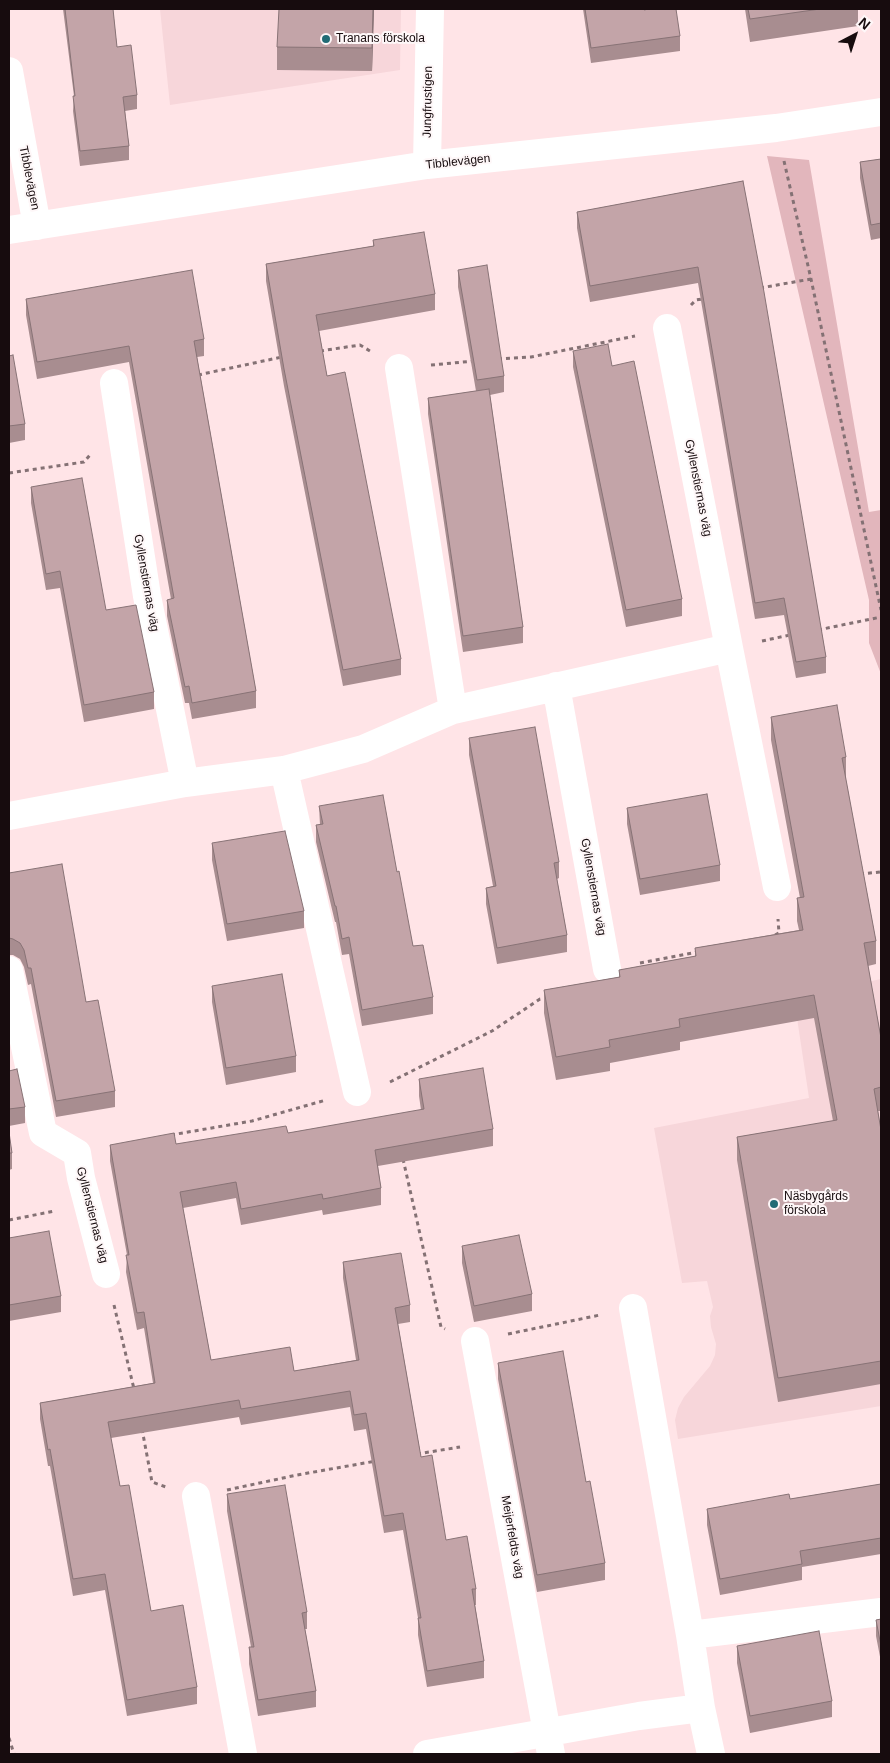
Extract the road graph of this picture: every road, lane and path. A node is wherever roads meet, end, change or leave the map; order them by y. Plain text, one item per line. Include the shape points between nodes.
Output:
1 (430, 9) edge
2 (9, 71) edge
3 (881, 112) edge
4 (776, 128) junction
5 (427, 165) junction
6 (38, 226) junction
7 (9, 230) edge
8 (811, 279) junction
9 (754, 290) edge
10 (706, 298) edge
11 (667, 328) junction
12 (312, 352) edge
13 (284, 357) edge
14 (493, 360) edge
15 (484, 361) edge
16 (399, 368) junction
17 (189, 376) edge
18 (114, 383) dead end
19 (120, 424) junction
20 (9, 473) edge
21 (881, 610) edge
22 (881, 617) edge
23 (814, 630) edge
24 (796, 634) edge
25 (729, 648) junction
26 (556, 686) junction
27 (453, 710) junction
28 (284, 770) junction
29 (185, 783) junction
30 (9, 816) edge
31 (881, 872) edge
32 (853, 875) edge
33 (777, 887) joint
34 (770, 936) edge
35 (701, 951) edge
36 (608, 969) joint
37 (9, 970) edge
38 (550, 997) edge
39 (357, 1092) junction
40 (168, 1135) edge
41 (402, 1156) edge
42 (88, 1205) junction
43 (9, 1220) edge
44 (106, 1274) joint
45 (633, 1308) joint
46 (475, 1341) junction
47 (136, 1398) edge
48 (141, 1426) edge
49 (495, 1442) junction
50 (409, 1456) edge
51 (382, 1460) edge
52 (196, 1496) junction
53 (881, 1612) edge
54 (690, 1635) junction
55 (701, 1708) junction
56 (9, 1738) edge
57 (550, 1744) edge
58 (14, 1754) edge
59 (243, 1754) edge
60 (427, 1754) edge
61 (711, 1754) edge

1 - 5 street, Jungfrustigen
2 - 6 street, Tibblevägen
3 - 4 street, Tibblevägen
4 - 5 street, Tibblevägen
4 - 8 path
5 - 6 street, Tibblevägen
6 - 7 street, Tibblevägen
8 - 9 path
8 - 21 path
10 - 11 path via 696,300
11 - 14 path via 531,357
11 - 25 street, Gyllenstiernas väg
12 - 16 path via 360,346
13 - 17 path
15 - 16 path
16 - 27 street
18 - 19 street, Gyllenstiernas väg
19 - 20 path via 84,462
19 - 29 street, Gyllenstiernas väg via 147,596
22 - 23 path
24 - 25 path
25 - 26 street
25 - 33 street, Gyllenstiernas väg
26 - 27 street
26 - 36 street, Gyllenstiernas väg
27 - 28 street via 363,749
28 - 29 street
28 - 39 street
29 - 30 street
31 - 32 path
33 - 34 path via 779,933
35 - 36 path
37 - 42 street, Gyllenstiernas väg via 43,1133 77,1153
38 - 39 path via 540,999 492,1031 409,1074
39 - 40 path via 252,1121
41 - 46 path via 441,1327
42 - 43 path
42 - 44 street, Gyllenstiernas väg
44 - 47 path
45 - 46 path
45 - 54 street
46 - 49 street, Meijerfeldts väg
48 - 52 path via 152,1482
49 - 50 path
49 - 57 street, Meijerfeldts väg
51 - 52 path
52 - 59 street
53 - 54 street
54 - 55 street
55 - 57 street via 639,1716
55 - 61 street
56 - 58 path
57 - 60 street

